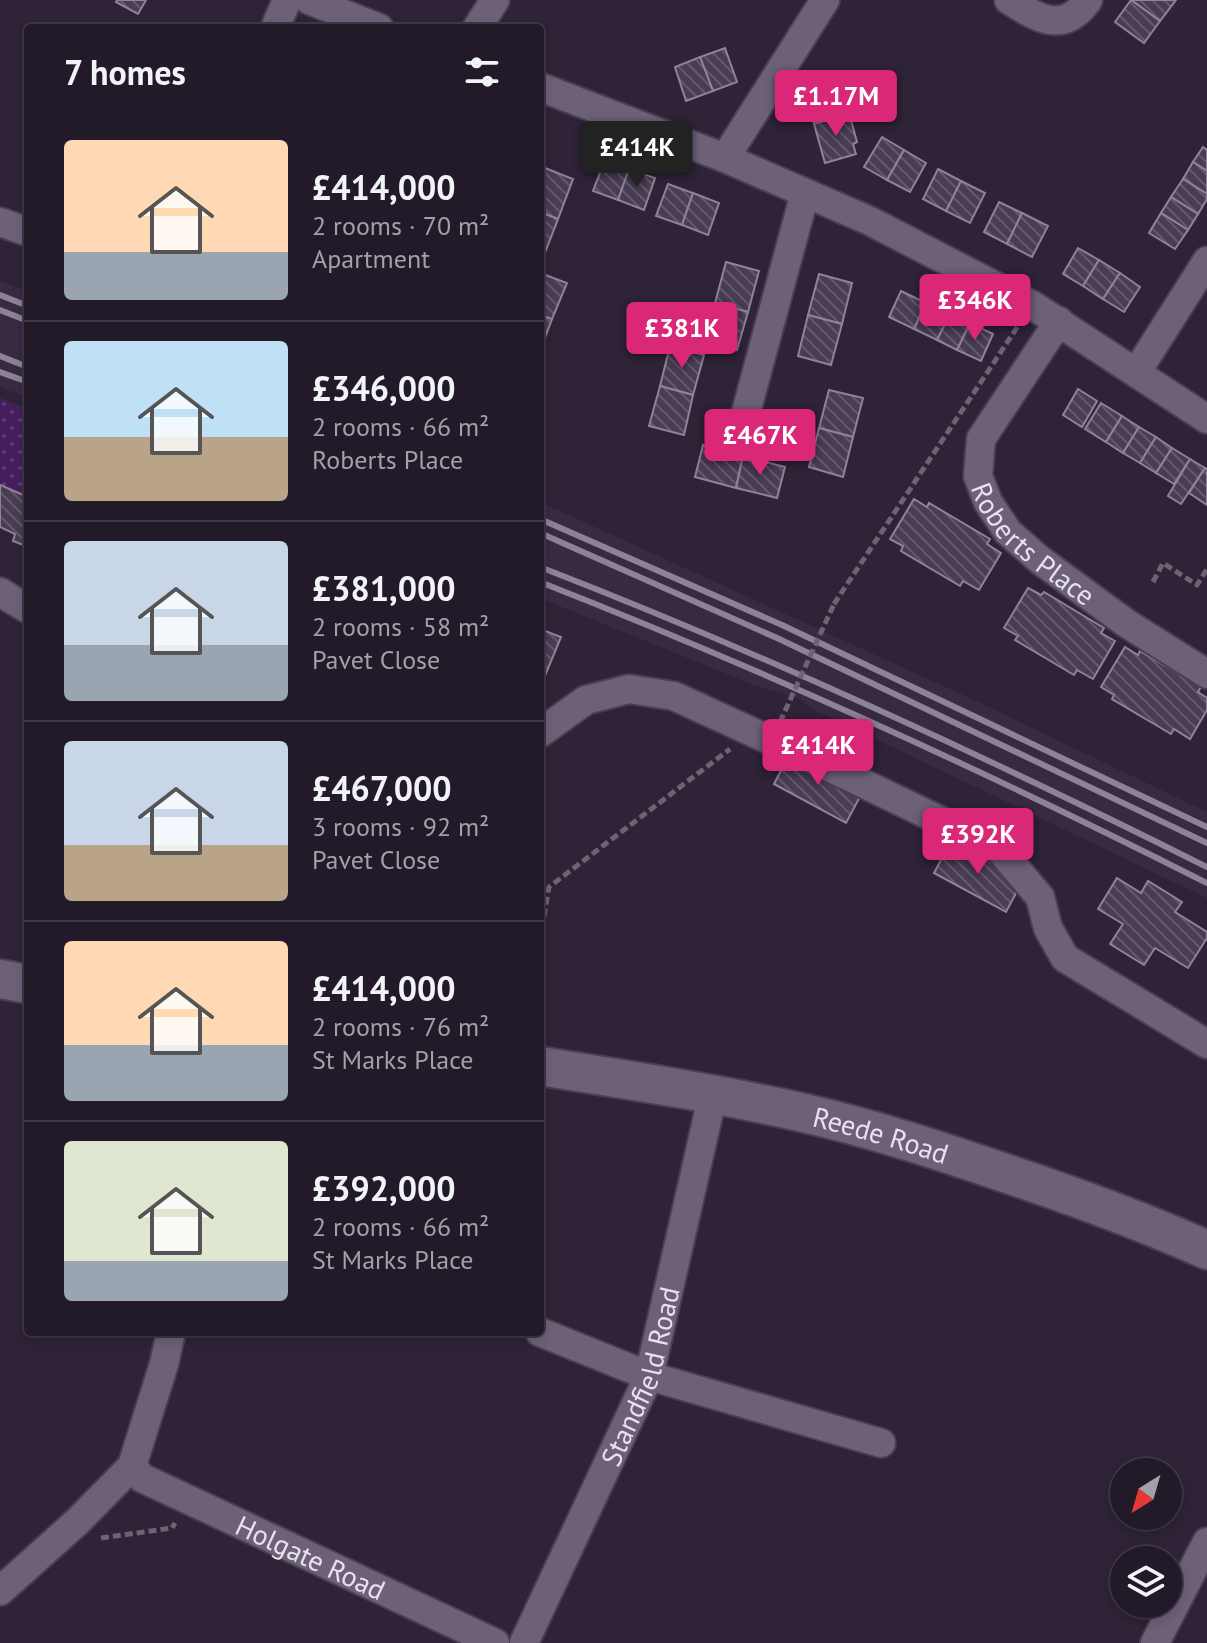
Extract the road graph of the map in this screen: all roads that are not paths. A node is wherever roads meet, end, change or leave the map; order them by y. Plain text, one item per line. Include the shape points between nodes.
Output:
1 (287, 0) edge
2 (309, 0) edge
3 (495, 0) edge
4 (825, 0) edge
5 (1009, 0) edge
6 (1088, 0) edge
7 (277, 24) edge
8 (369, 24) edge
9 (480, 24) edge
10 (544, 89) edge
11 (725, 158) junction
12 (805, 193) junction
13 (0, 222) edge
14 (24, 231) edge
15 (1207, 261) edge
16 (1059, 321) junction
17 (1136, 373) junction
18 (1207, 419) edge
19 (741, 431) dead end
20 (0, 592) edge
21 (24, 607) edge
22 (1207, 674) edge
23 (544, 730) edge
24 (0, 979) edge
25 (24, 983) edge
26 (1207, 1044) edge
27 (544, 1067) edge
28 (713, 1094) junction
29 (1207, 1250) edge
30 (544, 1334) edge
31 (170, 1336) edge
32 (649, 1376) junction
33 (881, 1443) dead end
34 (132, 1466) junction
35 (1207, 1542) edge
36 (0, 1591) edge
37 (495, 1643) edge
38 (524, 1643) edge
39 (1155, 1643) edge

1 - 7 street
2 - 8 street
3 - 9 street
4 - 11 street
5 - 6 street via 1041,20 1059,21
10 - 11 street
11 - 12 street
12 - 16 street via 870,221
12 - 19 street
13 - 14 street
15 - 17 street
16 - 17 street
16 - 22 street, Roberts Place via 981,439 978,476 988,502 1008,532 1040,560
17 - 18 street
20 - 21 street
23 - 26 street via 586,700 629,689 674,696 999,849 1040,897 1048,928 1065,958
24 - 25 street
27 - 28 street, Reede Road
28 - 29 street, Reede Road via 807,1113 960,1157
28 - 32 street, Standfield Road
30 - 32 street
31 - 34 street
32 - 33 street
32 - 38 street, Standfield Road
34 - 36 street
34 - 37 street, Holgate Road via 142,1478
35 - 39 street

